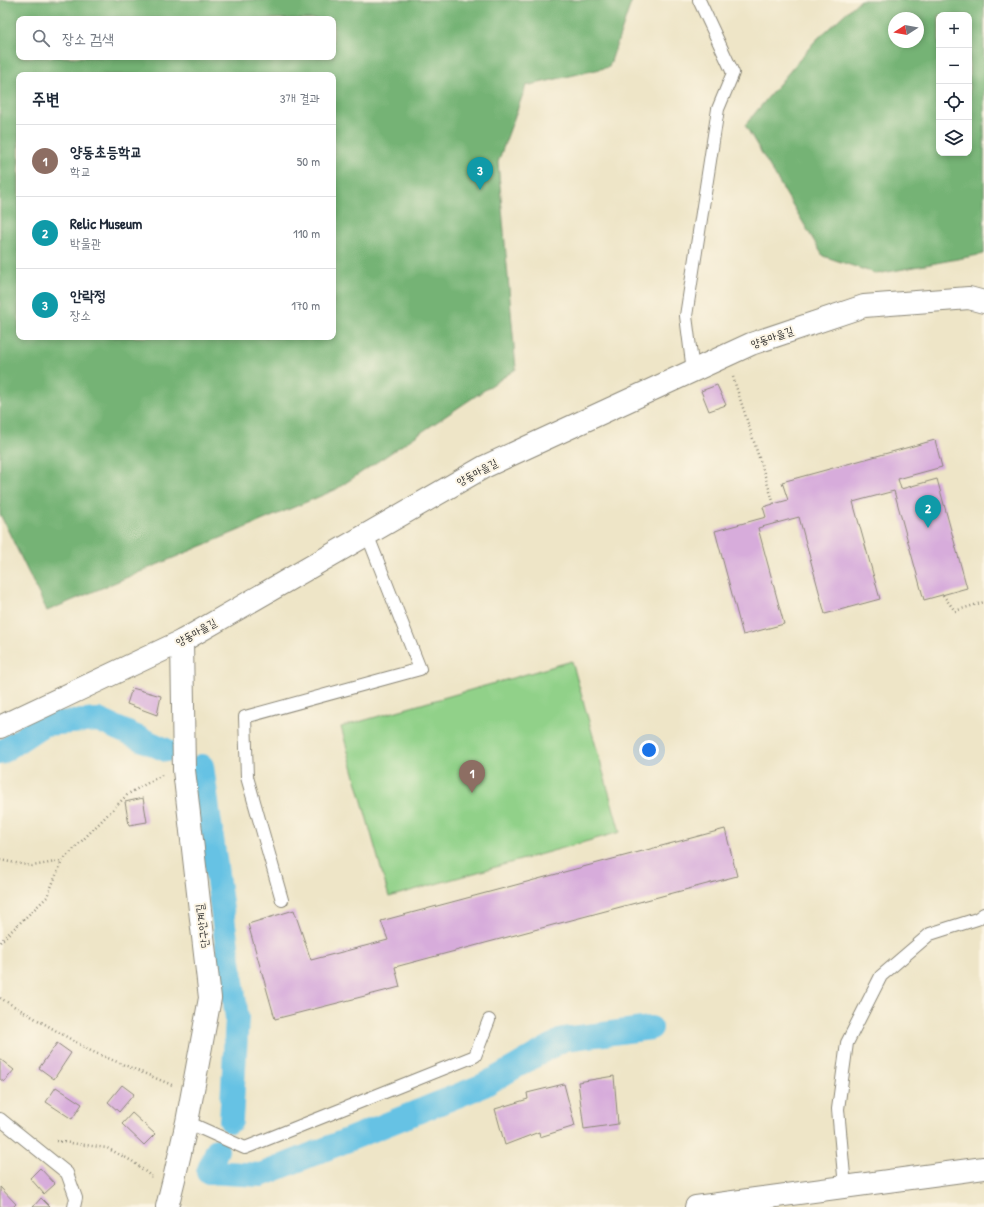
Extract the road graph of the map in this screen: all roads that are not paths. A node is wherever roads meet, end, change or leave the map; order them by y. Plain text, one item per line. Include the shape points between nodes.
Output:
1 (699, 0) edge
2 (984, 302) edge
3 (693, 371) junction
4 (367, 534) junction
5 (182, 641) junction
6 (0, 727) edge
7 (282, 900) dead end
8 (984, 914) edge
9 (489, 1020) dead end
10 (0, 1119) edge
11 (187, 1122) junction
12 (984, 1168) edge
13 (845, 1187) junction
14 (169, 1200) edge
15 (74, 1207) edge
16 (696, 1207) edge

1 - 3 lane via 733,73 718,109 686,316
2 - 3 street, 양동마을길 via 969,298 864,306 752,344
3 - 4 street, 양동마을길 via 484,467
4 - 5 street, 양동마을길
4 - 7 lane via 420,669 245,717 247,777
5 - 6 street, 양동마을길
5 - 11 street, 단구안계길 via 184,770 210,998
8 - 13 lane via 977,919 930,934 881,976 847,1042 838,1109
9 - 11 lane via 475,1056 245,1148
10 - 15 lane via 67,1172 76,1198
11 - 14 street, 단구안계길
12 - 13 street
13 - 16 street

